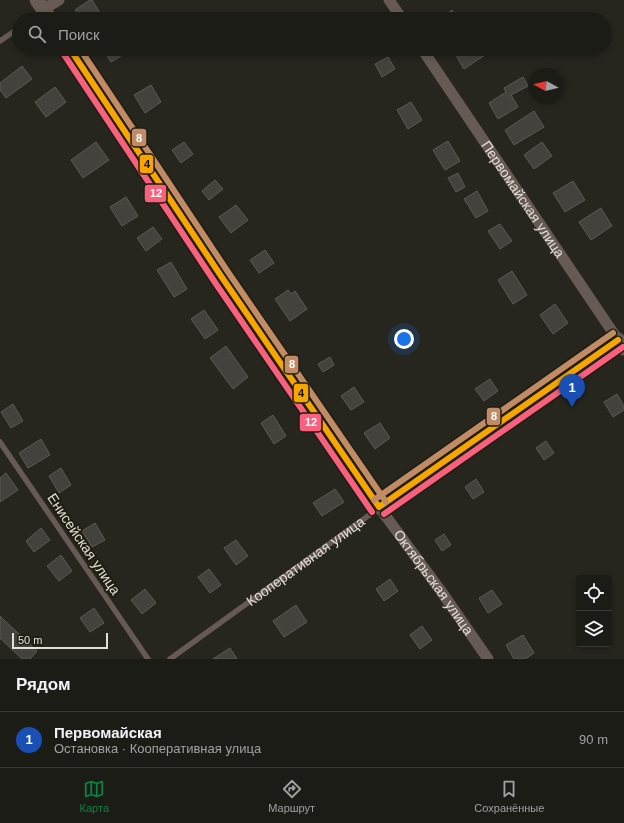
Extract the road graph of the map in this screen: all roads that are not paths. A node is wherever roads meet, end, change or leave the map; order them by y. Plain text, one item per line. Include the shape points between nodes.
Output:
1 (59, 0) edge
2 (389, 0) edge
3 (44, 9) edge
4 (397, 12) edge
5 (12, 33) edge
6 (0, 41) edge
7 (75, 56) edge
8 (427, 56) edge
9 (622, 341) edge
10 (0, 442) edge
11 (380, 507) junction
12 (148, 659) edge
13 (170, 659) edge
14 (488, 659) edge

1 - 3 street
2 - 4 street
5 - 6 lane
7 - 11 main road, Октябрьская улица via 221,276
8 - 9 street, Первомайская улица
9 - 11 main road, Кооперативная улица
10 - 12 lane, Енисейская улица
11 - 13 lane, Кооперативная улица
11 - 14 street, Октябрьская улица

